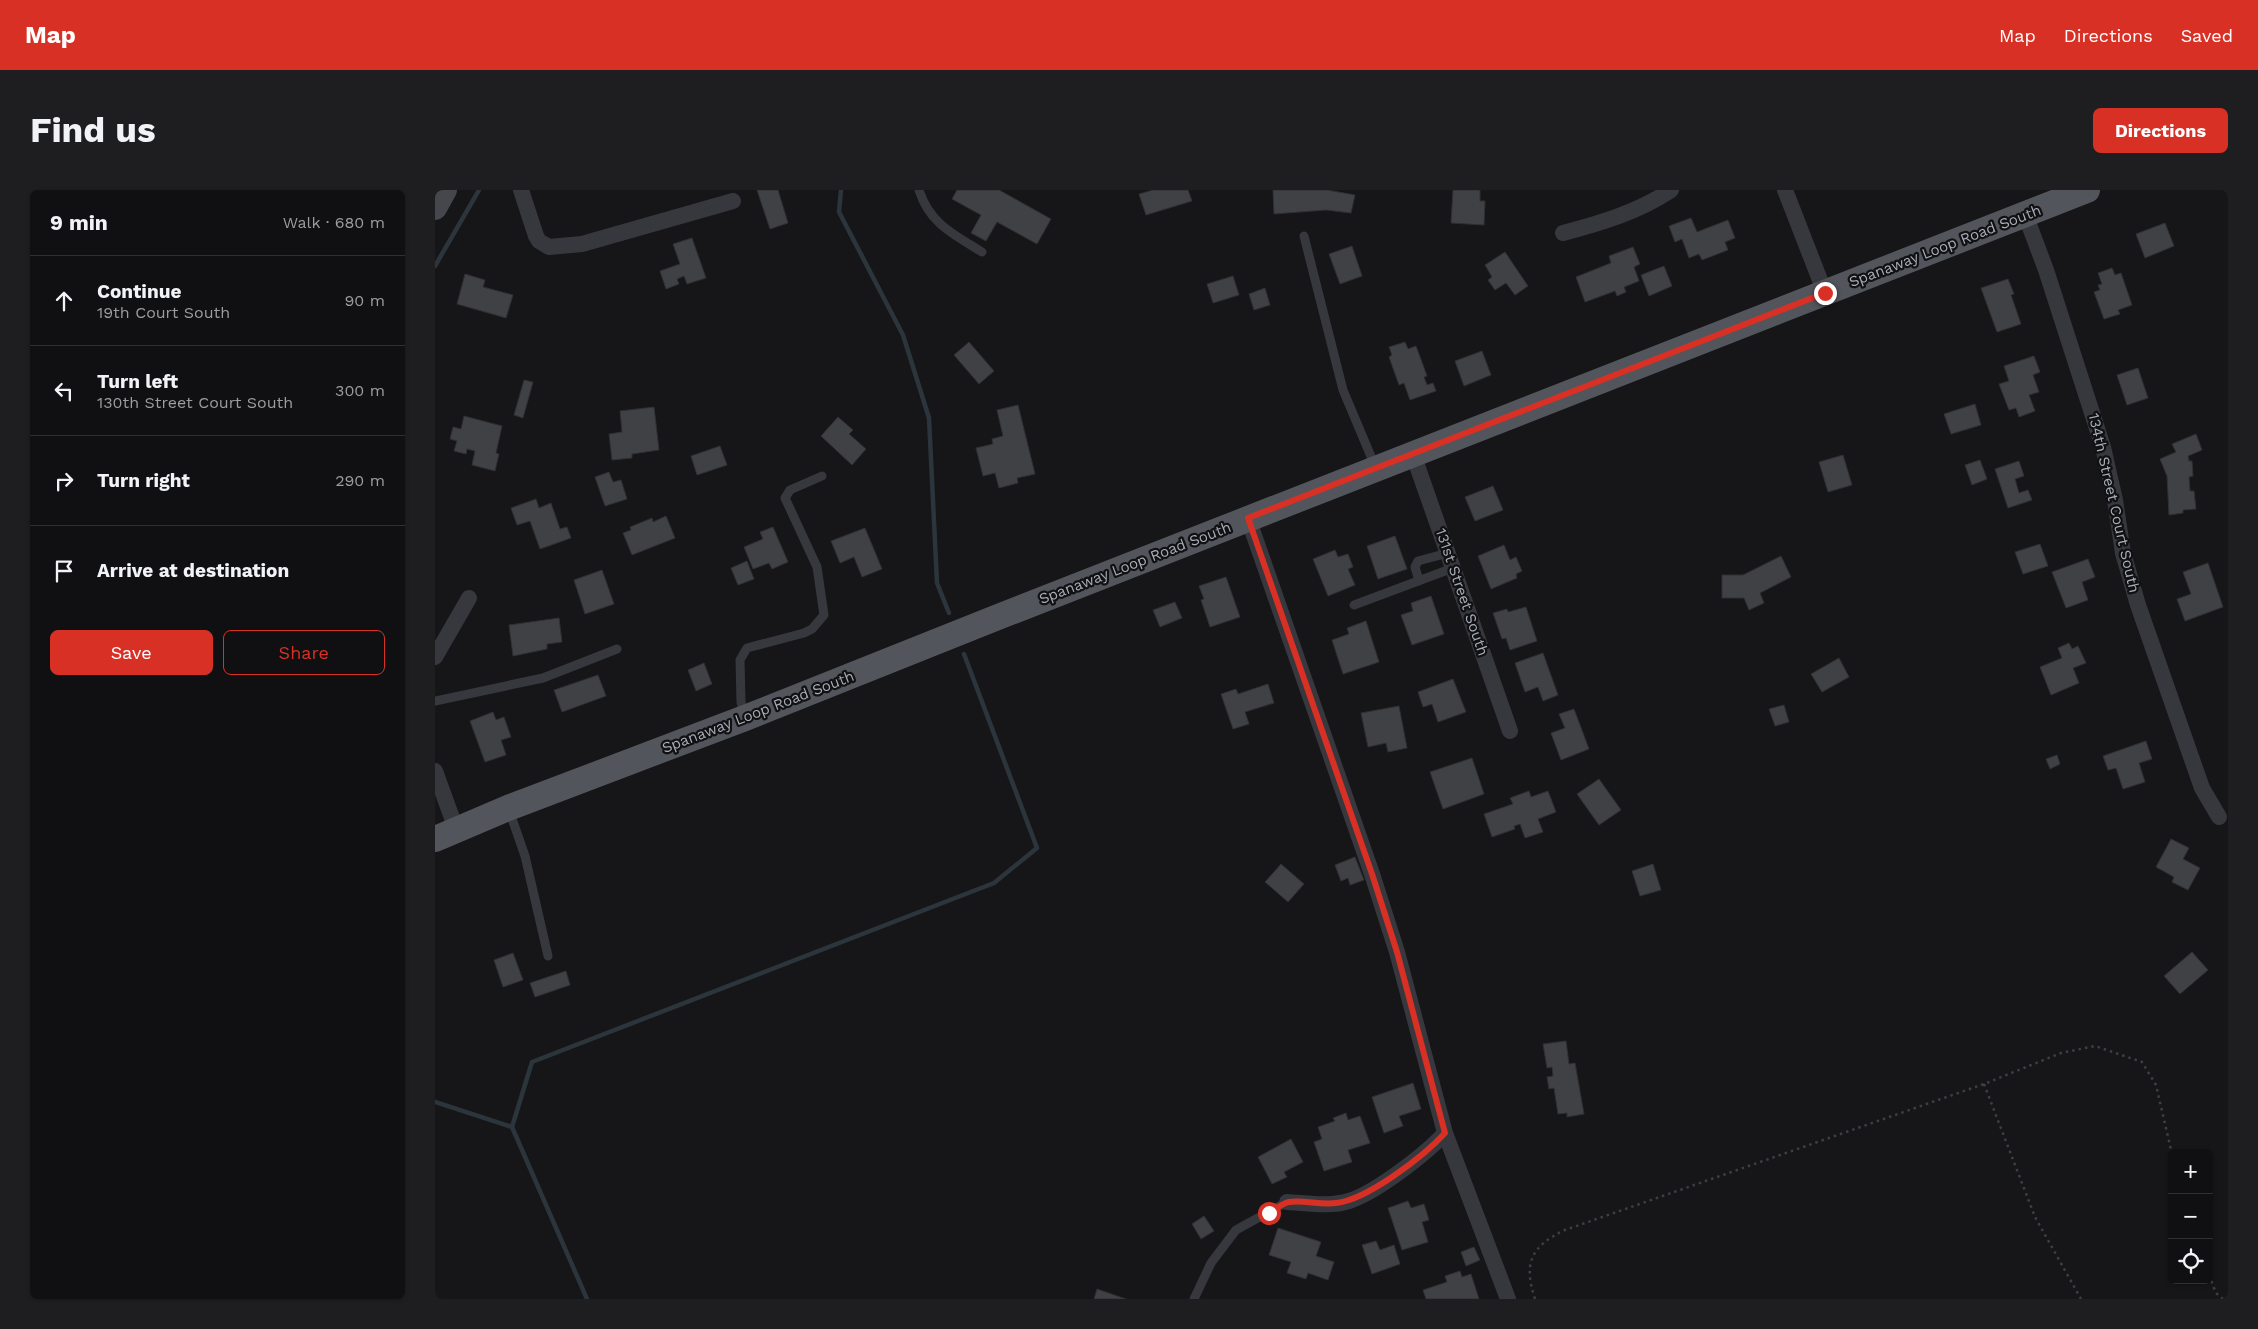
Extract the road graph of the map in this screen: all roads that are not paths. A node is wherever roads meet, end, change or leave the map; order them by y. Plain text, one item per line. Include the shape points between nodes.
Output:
1 (445, 190) edge
2 (521, 190) edge
3 (919, 190) edge
4 (1671, 190) edge
5 (1785, 190) edge
6 (2087, 190) edge
7 (733, 201) dead end
8 (435, 208) edge
9 (2025, 214) junction
10 (1563, 233) dead end
11 (1304, 236) dead end
12 (982, 252) dead end
13 (1825, 293) junction
14 (1413, 454) junction
15 (1376, 468) junction
16 (822, 476) dead end
17 (1248, 518) junction
18 (1451, 561) junction
19 (1419, 581) junction
20 (469, 598) dead end
21 (1353, 605) dead end
22 (617, 649) dead end
23 (435, 657) edge
24 (435, 701) edge
25 (745, 718) junction
26 (1510, 731) dead end
27 (435, 771) edge
28 (508, 808) junction
29 (2219, 817) dead end
30 (446, 834) edge
31 (548, 956) dead end
32 (1445, 1133) junction
33 (1287, 1202) joint
34 (1194, 1299) edge
35 (1508, 1299) edge

1 - 8 street
2 - 7 street via 536,236 549,247 582,244
3 - 12 lane via 923,204 939,226
4 - 10 street via 1624,214
5 - 13 street
6 - 9 main road, Spanaway Loop Road South
9 - 13 main road, Spanaway Loop Road South
9 - 29 street, 134th Street Court South via 2103,447 2123,553 2138,605 2202,788
11 - 15 lane via 1343,390
13 - 14 main road, Spanaway Loop Road South
14 - 15 main road, Spanaway Loop Road South
14 - 18 street, 131st Street South
15 - 17 main road, Spanaway Loop Road South
16 - 25 lane via 790,490 785,498 817,567 824,615 804,633 747,648 740,660 741,702
17 - 25 main road, Spanaway Loop Road South
17 - 32 street via 1378,892
18 - 19 lane
18 - 19 lane via 1418,561 1415,567
18 - 26 street, 131st Street South
19 - 21 lane
20 - 23 street
22 - 24 lane via 543,678
25 - 28 main road, Spanaway Loop Road South
27 - 30 street
28 - 30 main road, Spanaway Loop Road South
28 - 31 lane via 525,856
32 - 33 street via 1434,1145 1382,1183 1349,1201 1334,1204
32 - 35 street
33 - 34 lane via 1236,1230 1211,1263

